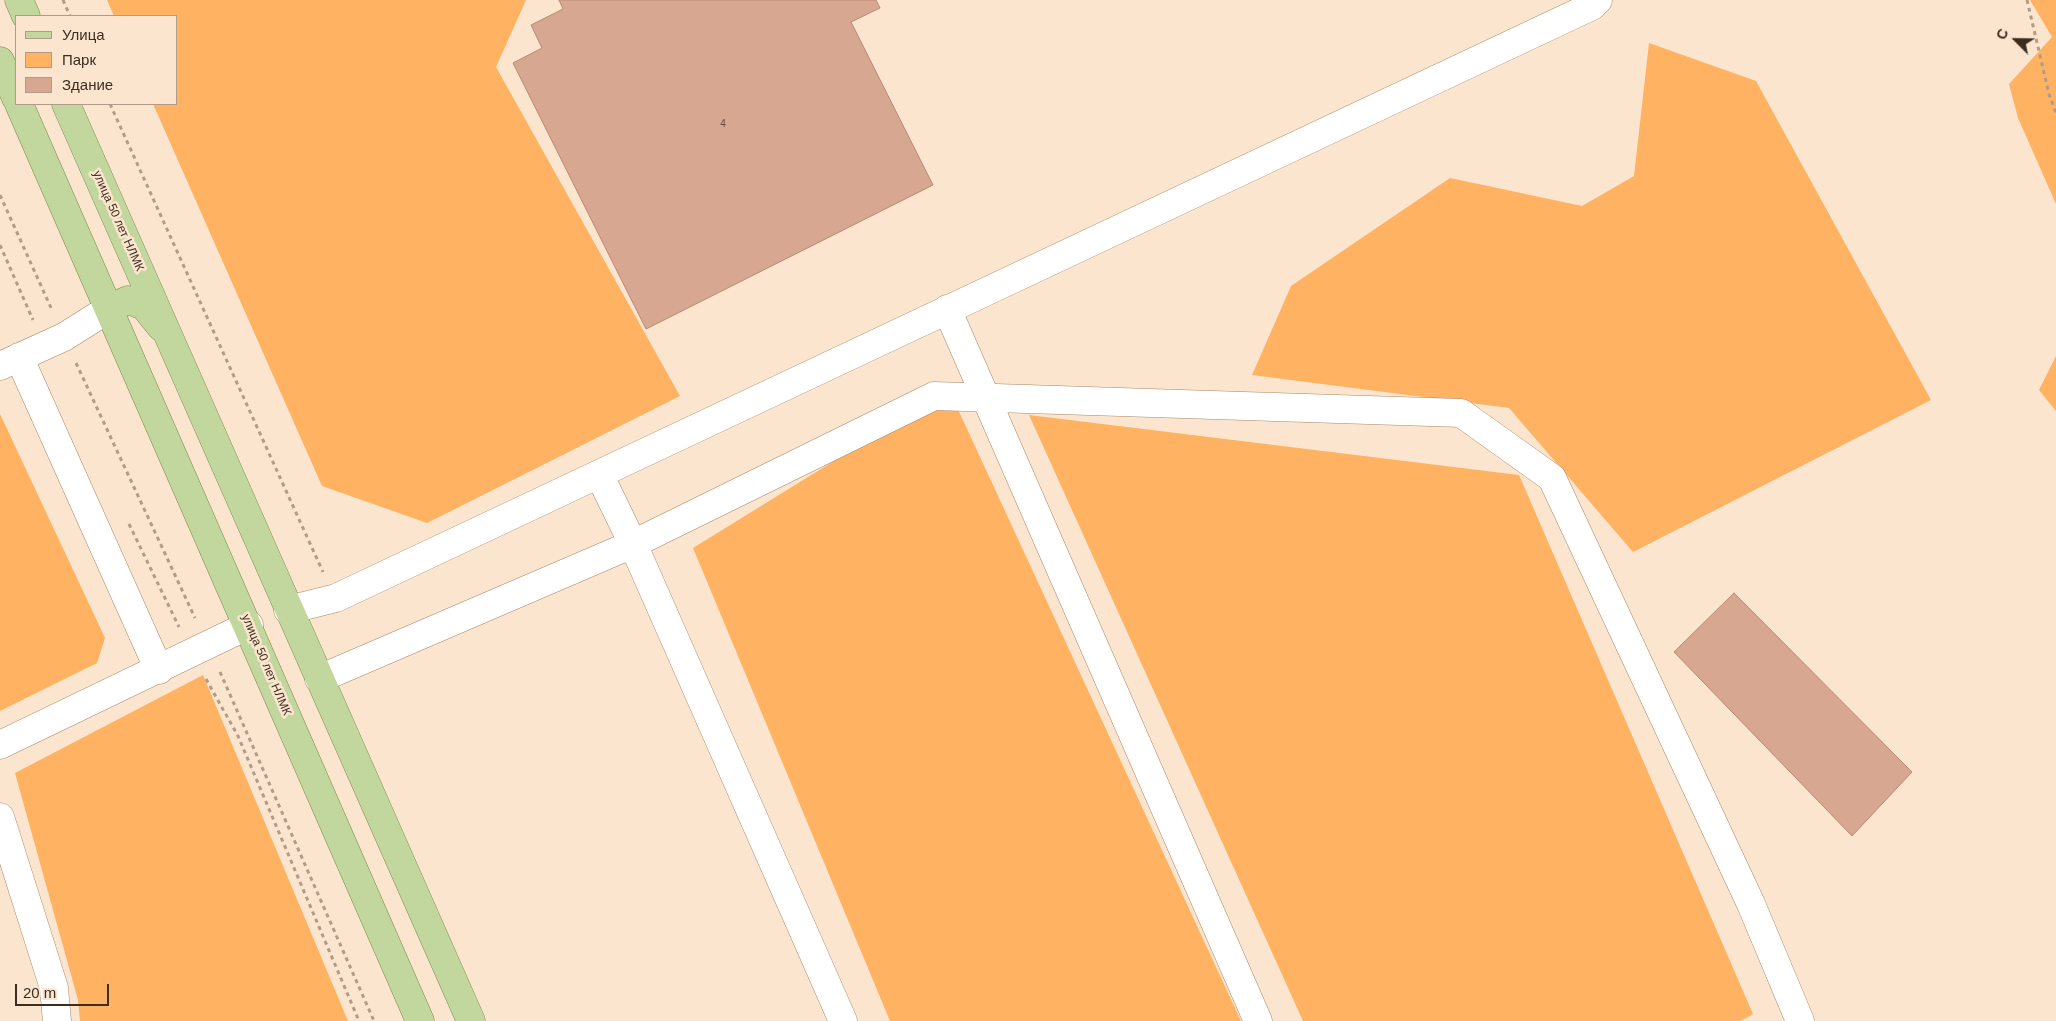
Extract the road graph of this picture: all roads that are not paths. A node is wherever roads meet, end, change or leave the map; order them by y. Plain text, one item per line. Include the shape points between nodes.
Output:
1 (19, 0) edge
2 (1599, 2) edge
3 (26, 15) edge
4 (0, 61) edge
5 (15, 96) edge
6 (19, 105) edge
7 (66, 105) edge
8 (110, 308) junction
9 (947, 310) junction
10 (170, 337) junction
11 (10, 361) edge
12 (986, 397) junction
13 (599, 474) junction
14 (633, 544) junction
15 (288, 610) junction
16 (249, 626) junction
17 (159, 670) junction
18 (319, 679) junction
19 (0, 745) edge
20 (0, 817) edge
21 (57, 1021) edge
22 (420, 1021) edge
23 (471, 1021) edge
24 (843, 1021) edge
25 (1258, 1021) edge
26 (1800, 1021) edge

1 - 3 main road
2 - 9 street
4 - 5 main road
6 - 8 main road, улица 50 лет НЛМК
7 - 10 main road, улица 50 лет НЛМК
8 - 10 main road, улица 50 лет НЛМК via 128,300 144,306
8 - 11 street via 64,337
8 - 16 main road, улица 50 лет НЛМК
9 - 12 street
9 - 13 street
10 - 15 main road, улица 50 лет НЛМК
11 - 17 street
12 - 14 street via 934,396
12 - 25 street
12 - 26 street via 1460,414 1552,478 1751,904
13 - 14 street
13 - 15 street via 336,598
14 - 18 street
14 - 24 street
15 - 18 main road, улица 50 лет НЛМК
16 - 17 street
16 - 22 main road, улица 50 лет НЛМК
17 - 19 street
18 - 23 main road, улица 50 лет НЛМК
20 - 21 street via 54,988

